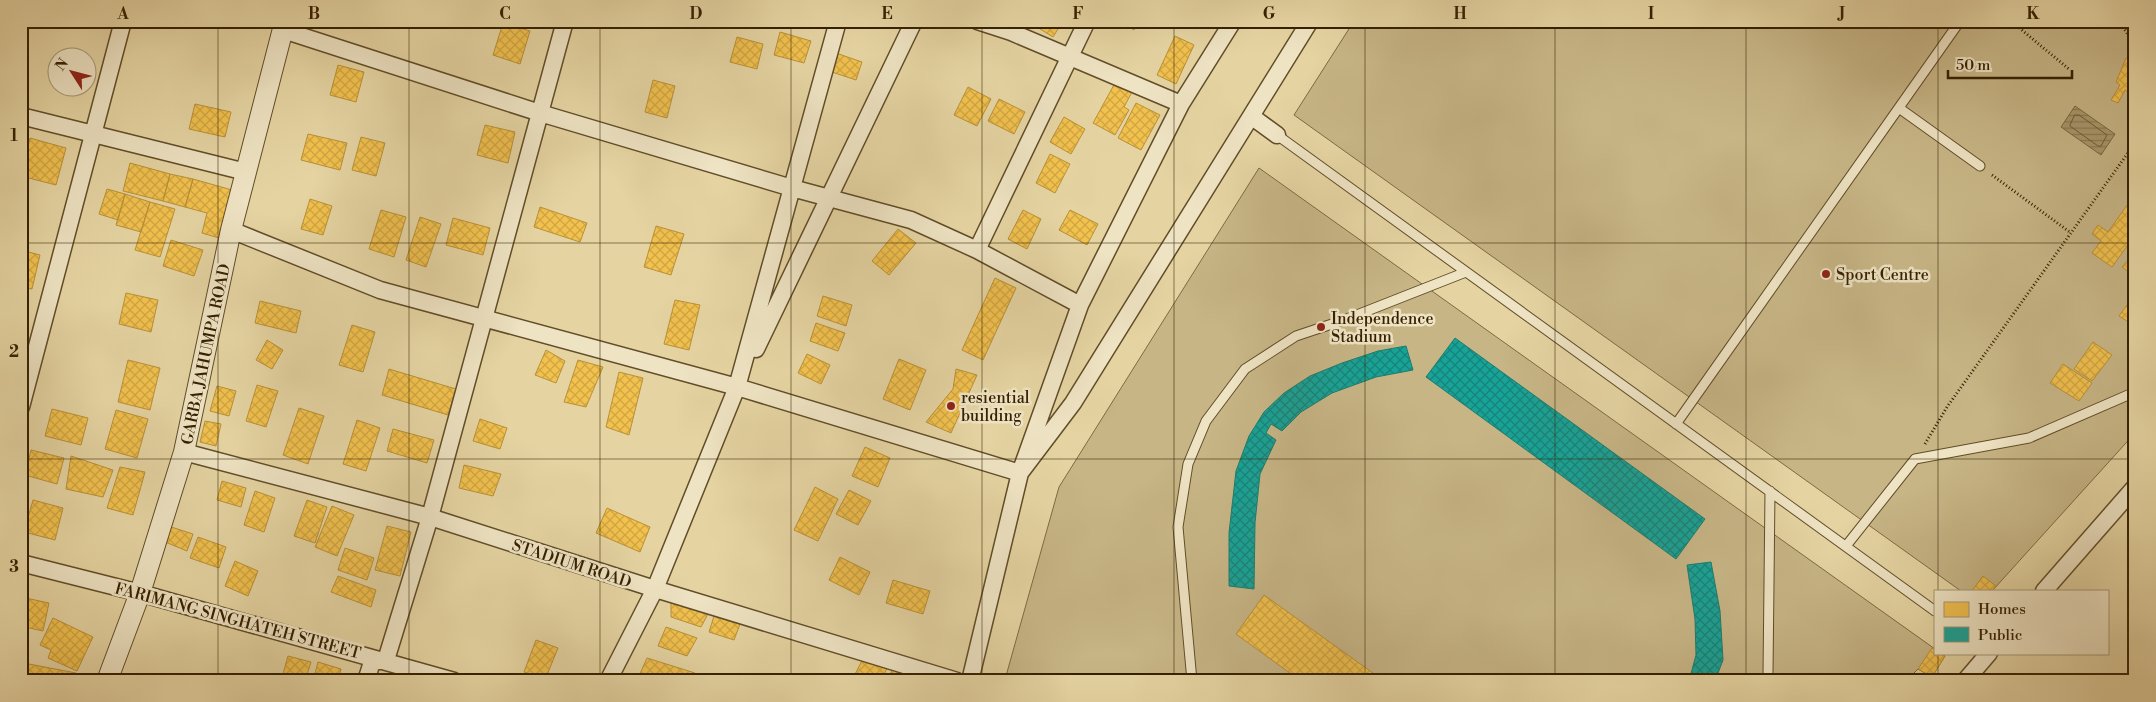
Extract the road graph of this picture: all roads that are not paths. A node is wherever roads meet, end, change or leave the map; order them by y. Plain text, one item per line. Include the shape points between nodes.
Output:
1 (123, 21) edge
2 (565, 21) edge
3 (838, 21) edge
4 (914, 21) edge
5 (976, 21) edge
6 (1087, 21) edge
7 (1233, 21) edge
8 (1310, 21) edge
9 (1960, 21) edge
10 (284, 25) edge
11 (1068, 57) junction
12 (1181, 104) junction
13 (1898, 108) junction
14 (540, 113) junction
15 (21, 116) edge
16 (1251, 116) junction
17 (93, 135) junction
18 (1277, 135) joint
19 (1980, 166) dead end
20 (246, 172) junction
21 (792, 188) junction
22 (829, 198) junction
23 (231, 230) junction
24 (976, 250) junction
25 (1466, 272) junction
26 (1080, 305) junction
27 (484, 319) junction
28 (737, 387) junction
29 (2135, 392) edge
30 (21, 408) edge
31 (1676, 424) junction
32 (184, 452) junction
33 (1020, 473) junction
34 (2135, 487) edge
35 (1770, 492) junction
36 (430, 517) junction
37 (1846, 546) junction
38 (21, 563) edge
39 (655, 589) junction
40 (2045, 590) edge
41 (140, 593) junction
42 (1934, 610) edge
43 (1988, 654) edge
44 (386, 660) junction
45 (107, 681) edge
46 (366, 681) edge
47 (454, 681) edge
48 (608, 681) edge
49 (957, 681) edge
50 (970, 681) edge
51 (1192, 681) edge
52 (1766, 681) edge
53 (1965, 681) edge

1 - 17 street
2 - 14 street
3 - 21 street
4 - 22 street
5 - 11 street via 1011,32
6 - 11 street
7 - 12 street
8 - 16 street
9 - 13 lane
10 - 14 street
10 - 20 street, GARBA JAHUMPA ROAD
11 - 12 street
11 - 24 street
12 - 26 street
13 - 19 lane
13 - 31 lane
14 - 21 street
14 - 27 street
15 - 17 street
16 - 18 street
16 - 33 street via 1073,404
17 - 20 street
17 - 30 street
18 - 25 lane
20 - 23 street, GARBA JAHUMPA ROAD
21 - 22 street
21 - 28 street
22 - 24 street via 911,220
22 - 28 street
23 - 27 street via 380,290
23 - 32 street, GARBA JAHUMPA ROAD
24 - 26 street
25 - 31 lane
25 - 51 lane via 1296,336 1245,369 1206,421 1188,464 1178,527
26 - 33 street
27 - 28 street
27 - 36 street
28 - 33 street
28 - 39 street
29 - 37 lane via 2028,438 1915,459
31 - 35 lane
32 - 36 street, STADIUM ROAD
32 - 41 street, GARBA JAHUMPA ROAD
33 - 50 street
34 - 40 street
35 - 37 lane
35 - 52 lane
36 - 39 street, STADIUM ROAD
36 - 44 street
37 - 42 lane
38 - 41 street, FARIMANG SINGHATEH STREET
39 - 48 street
39 - 49 street, STADIUM ROAD
41 - 44 street, FARIMANG SINGHATEH STREET
41 - 45 street, GARBA JAHUMPA ROAD
43 - 53 street
44 - 46 street via 372,662
44 - 47 street, FARIMANG SINGHATEH STREET

